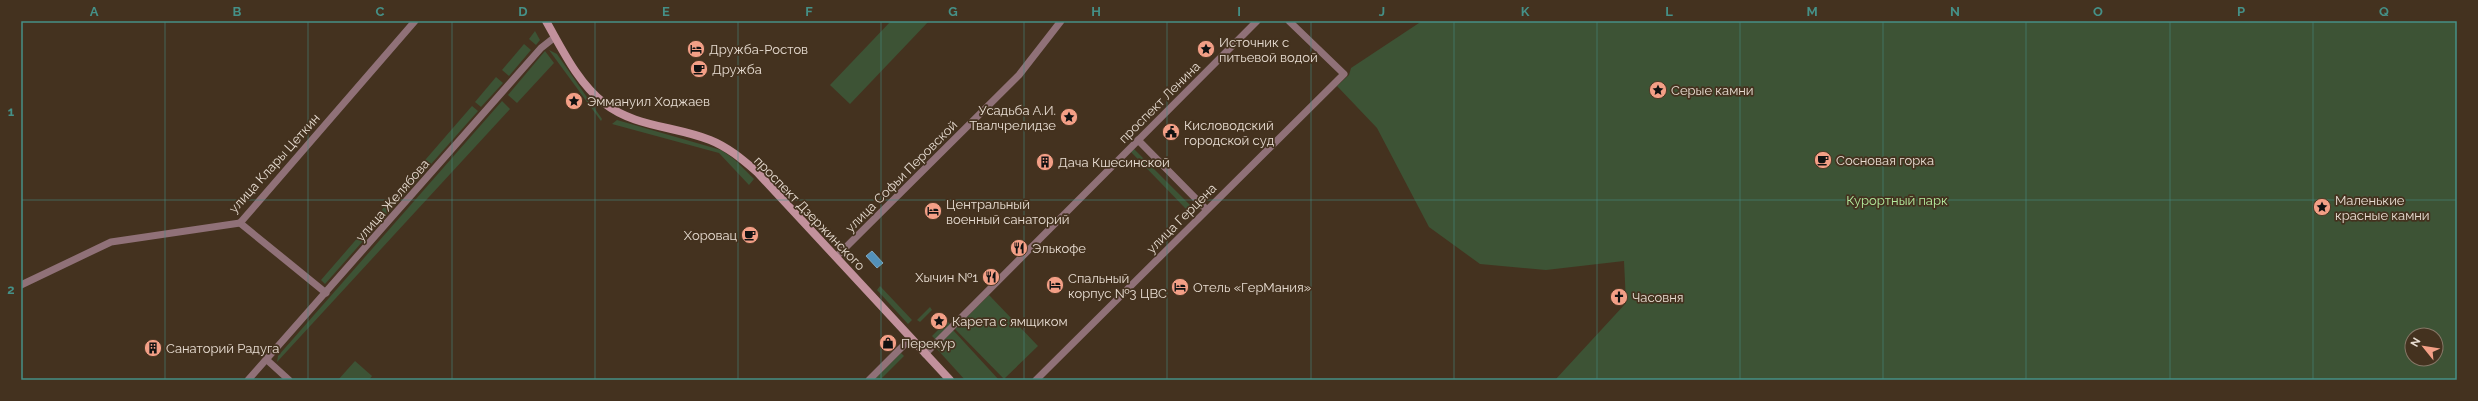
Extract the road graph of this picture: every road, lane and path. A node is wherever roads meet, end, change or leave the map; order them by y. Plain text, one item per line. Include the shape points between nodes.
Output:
1 (415, 21) edge
2 (546, 21) edge
3 (1061, 21) edge
4 (1257, 21) edge
5 (1289, 21) edge
6 (555, 37) junction
7 (1138, 140) junction
8 (1206, 210) junction
9 (240, 223) junction
10 (836, 257) junction
11 (21, 285) edge
12 (326, 293) junction
13 (911, 338) junction
14 (925, 354) junction
15 (267, 360) junction
16 (248, 380) edge
17 (289, 380) edge
18 (869, 380) edge
19 (950, 380) edge
20 (1036, 380) edge

1 - 9 street, улица Клары Цеткин
2 - 6 main road, проспект Дзержинского
3 - 10 street, улица Софьи Перовской via 1019,75
4 - 7 street, проспект Ленина
5 - 8 street, улица Герцена via 1344,74
6 - 10 main road, проспект Дзержинского via 585,83 603,103 626,116 701,137 728,149 757,172
6 - 12 street, улица Желябова via 542,48
7 - 8 street
7 - 14 street, проспект Ленина
8 - 20 street, улица Герцена
9 - 11 street, улица Клары Цеткин via 111,242
9 - 12 street
10 - 13 main road, проспект Дзержинского
12 - 15 street, улица Желябова
13 - 14 main road, проспект Дзержинского
13 - 18 street
14 - 19 main road, проспект Дзержинского
15 - 16 street, улица Желябова
15 - 17 street

